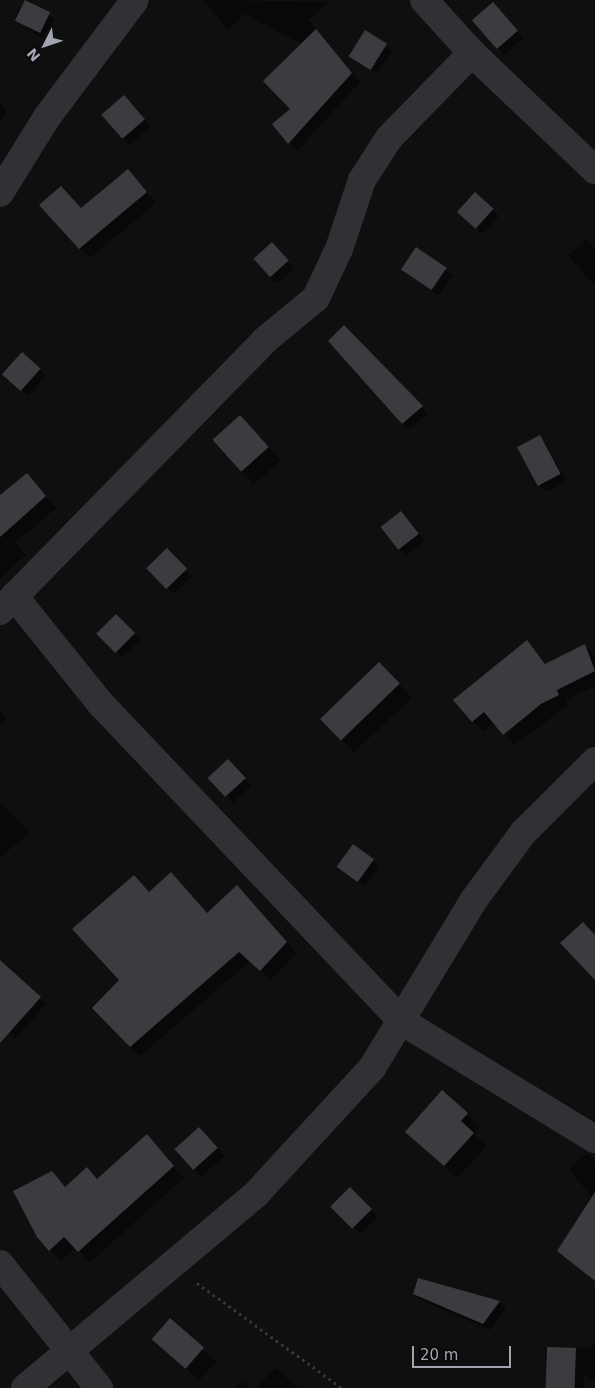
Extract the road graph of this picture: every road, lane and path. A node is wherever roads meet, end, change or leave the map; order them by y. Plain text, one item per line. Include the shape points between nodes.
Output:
1 (135, 0) edge
2 (424, 0) edge
3 (472, 54) junction
4 (595, 170) edge
5 (0, 193) edge
6 (7, 604) edge
7 (595, 761) edge
8 (403, 1022) junction
9 (595, 1139) edge
10 (169, 1263) junction
11 (0, 1264) edge
12 (70, 1353) junction
13 (25, 1388) edge
14 (99, 1388) edge
15 (342, 1388) edge

1 - 5 street via 48,116
2 - 3 street
3 - 4 street
3 - 6 street via 389,138 367,173 316,298 264,341
6 - 8 street
7 - 8 street via 506,856 473,901
8 - 9 street
8 - 10 street via 372,1068 258,1193
10 - 12 street
10 - 15 path
11 - 12 street
12 - 13 street
12 - 14 street

